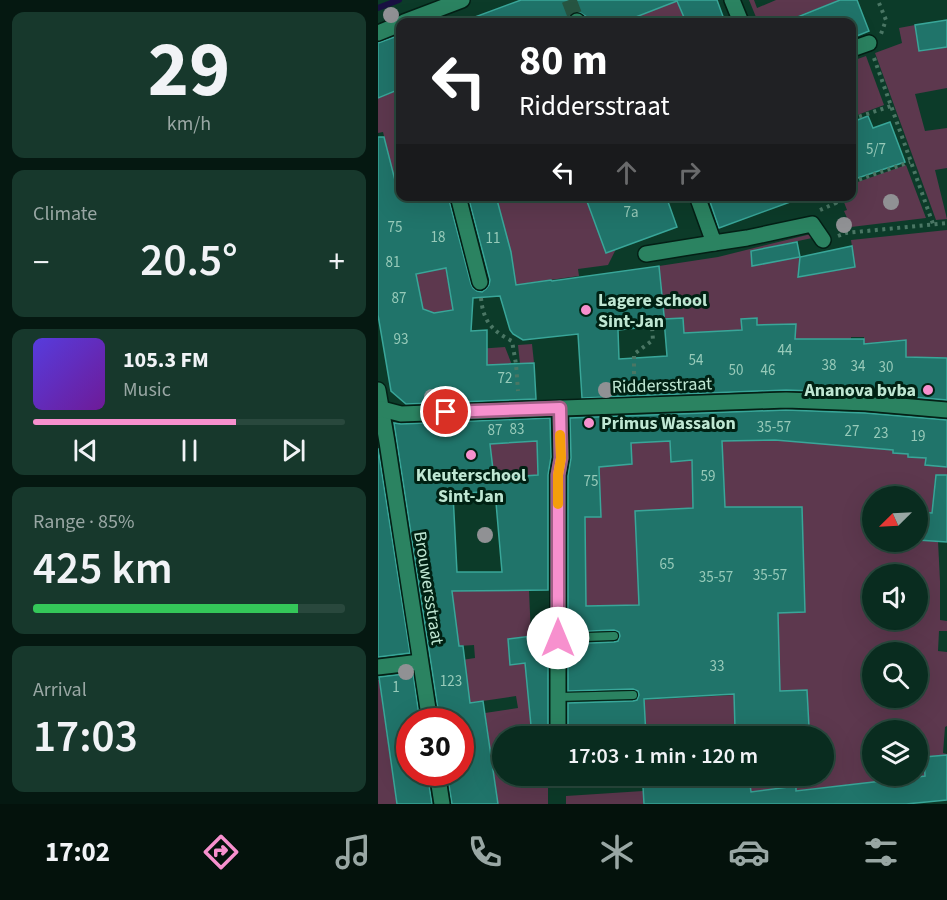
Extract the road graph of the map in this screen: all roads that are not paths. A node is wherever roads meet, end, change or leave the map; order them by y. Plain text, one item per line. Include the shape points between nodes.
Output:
1 (462, 0) edge
2 (732, 0) edge
3 (415, 18) edge
4 (739, 18) edge
5 (396, 26) edge
6 (378, 33) edge
7 (869, 43) road end
8 (856, 48) edge
9 (459, 201) edge
10 (699, 201) edge
11 (823, 240) dead end
12 (714, 243) junction
13 (646, 254) dead end
14 (480, 282) road end
15 (378, 390) edge
16 (560, 408) junction
17 (380, 410) edge
18 (947, 410) edge
19 (614, 636) dead end
20 (558, 638) junction
21 (420, 662) junction
22 (378, 667) edge
23 (633, 695) dead end
24 (558, 697) junction
25 (428, 708) edge
26 (558, 726) edge
27 (439, 786) edge
28 (442, 804) edge

1 - 3 street
2 - 4 street
5 - 6 street
7 - 8 street
9 - 14 street
10 - 12 street
11 - 12 street via 812,224
12 - 13 street
15 - 17 street, Brouwersstraat
16 - 17 street, Riddersstraat via 401,414
16 - 18 street, Riddersstraat via 786,400
16 - 20 street
17 - 21 street, Brouwersstraat
19 - 20 lane
20 - 24 street
21 - 22 street
21 - 25 street, Brouwersstraat
23 - 24 lane
24 - 26 street
27 - 28 street

